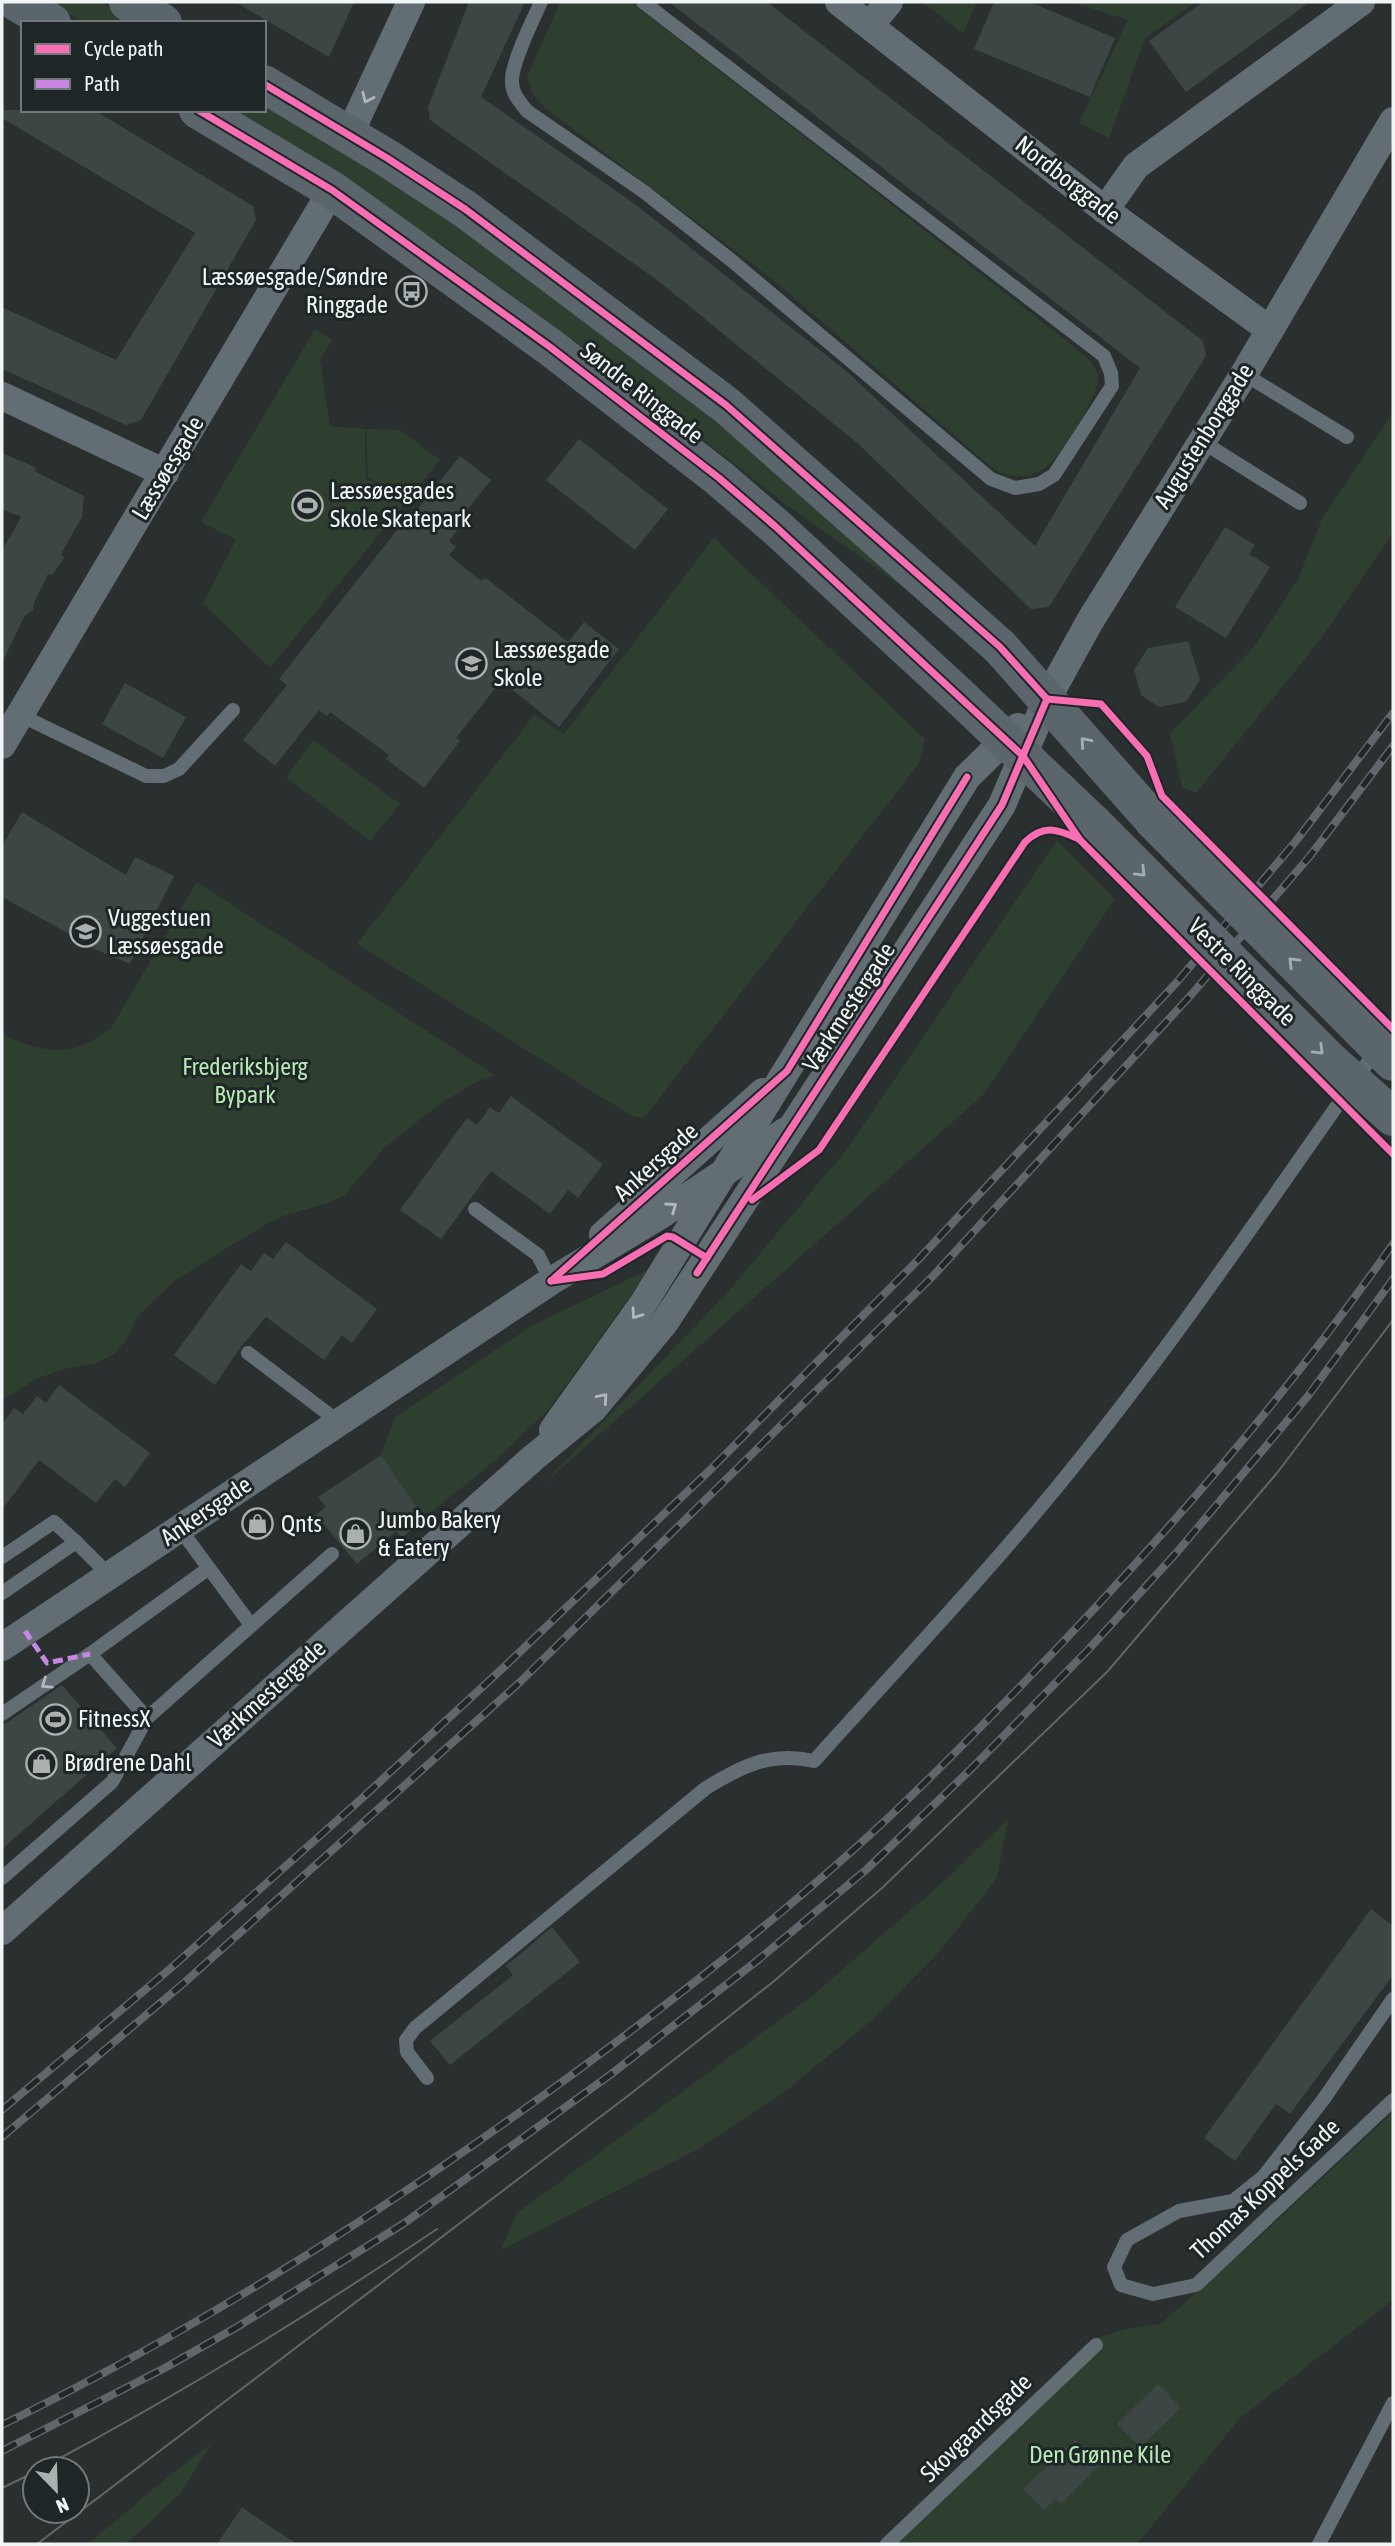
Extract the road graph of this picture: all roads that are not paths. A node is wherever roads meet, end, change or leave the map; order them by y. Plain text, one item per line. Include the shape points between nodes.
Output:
1 (16, 2) edge
2 (128, 2) edge
3 (411, 2) edge
4 (541, 2) edge
5 (643, 2) edge
6 (839, 2) edge
7 (890, 2) edge
8 (1361, 2) edge
9 (49, 21) edge
10 (160, 21) edge
11 (870, 25) junction
12 (266, 85) edge
13 (201, 112) edge
14 (1393, 121) edge
15 (349, 135) junction
16 (332, 190) junction
17 (1104, 210) junction
18 (1270, 330) junction
19 (1244, 373) junction
20 (2, 396) edge
21 (1347, 437) dead end
22 (1201, 441) junction
23 (165, 473) junction
24 (1300, 503) dead end
25 (1047, 699) junction
26 (233, 710) dead end
27 (20, 715) junction
28 (2, 745) edge
29 (1014, 748) junction
30 (1123, 786) joint
31 (1093, 823) joint
32 (1393, 1027) edge
33 (1393, 1062) edge
34 (787, 1071) junction
35 (1393, 1117) edge
36 (795, 1125) junction
37 (727, 1169) junction
38 (475, 1209) dead end
39 (551, 1281) junction
40 (248, 1353) dead end
41 (339, 1422) junction
42 (533, 1458) junction
43 (180, 1528) junction
44 (76, 1542) junction
45 (332, 1554) dead end
46 (2, 1557) edge
47 (209, 1568) junction
48 (109, 1575) junction
49 (2, 1593) edge
50 (251, 1625) junction
51 (2, 1647) edge
52 (90, 1654) junction
53 (2, 1714) edge
54 (147, 1718) junction
55 (2, 1878) edge
56 (2, 1931) edge
57 (1393, 1999) edge
58 (427, 2078) dead end
59 (1393, 2100) edge
60 (1096, 2345) dead end
61 (1393, 2403) edge
62 (887, 2544) edge
63 (1319, 2544) edge

1 - 9 main road
2 - 10 main road
3 -> 15 street
4 - 5 lane via 511,80 515,96 527,111 643,191 731,260 991,479 1015,488 1039,484 1054,475 1112,386 1104,356
6 - 11 street, Nordborggade
7 - 11 street
8 - 17 street via 1136,166
11 - 17 street, Nordborggade
12 - 15 main road, Søndre Ringgade
13 - 16 main road, Søndre Ringgade
14 - 18 street, Augustenborggade
15 - 25 main road, Søndre Ringgade via 465,209 726,405 1000,647
16 - 23 street, Læssøesgade
16 - 29 main road, Søndre Ringgade via 550,347 719,478
17 - 18 street, Nordborggade
18 - 19 street, Augustenborggade
19 - 21 lane
19 - 22 street, Augustenborggade
20 - 23 street
22 - 24 lane
22 - 25 street, Augustenborggade
23 - 27 street, Læssøesgade
25 - 29 street, Værkmestergade
30 -> 25 main road, Søndre Ringgade
26 - 27 lane via 179,769 164,776 146,776
27 - 28 street, Læssøesgade
29 - 31 main road, Søndre Ringgade
29 - 34 street, Værkmestergade via 967,777
29 - 36 street, Værkmestergade via 1002,805
33 -> 30 main road, Vestre Ringgade, bridge
31 -> 35 main road, Vestre Ringgade, bridge via 1329,1060
32 - 58 lane via 1083,1456 814,1761 763,1759 706,1788 415,2028 406,2040 407,2052
34 - 37 street, Værkmestergade
34 - 39 street, Ankersgade
36 - 37 street, Ankersgade
42 -> 36 street, Værkmestergade via 593,1409 632,1365
39 -> 37 street, Ankersgade
37 -> 42 street, Værkmestergade via 643,1304
38 - 39 lane via 538,1255
39 - 41 street, Ankersgade
40 - 41 lane
41 - 43 street, Ankersgade
42 - 56 street, Værkmestergade
43 - 47 lane
43 - 48 street, Ankersgade
44 - 46 lane via 54,1522
44 - 48 lane
44 - 49 lane
45 - 50 lane
47 - 50 lane
47 - 52 lane
48 - 51 street, Ankersgade
50 - 54 lane
52 -> 53 lane
52 - 54 lane
54 - 55 lane via 112,1782
57 - 59 lane, Thomas Koppels Gade via 1264,2177 1233,2201 1179,2211 1127,2240 1114,2267 1121,2285 1153,2294 1196,2285
60 - 62 lane, Skovgaardsgade
61 - 63 lane

